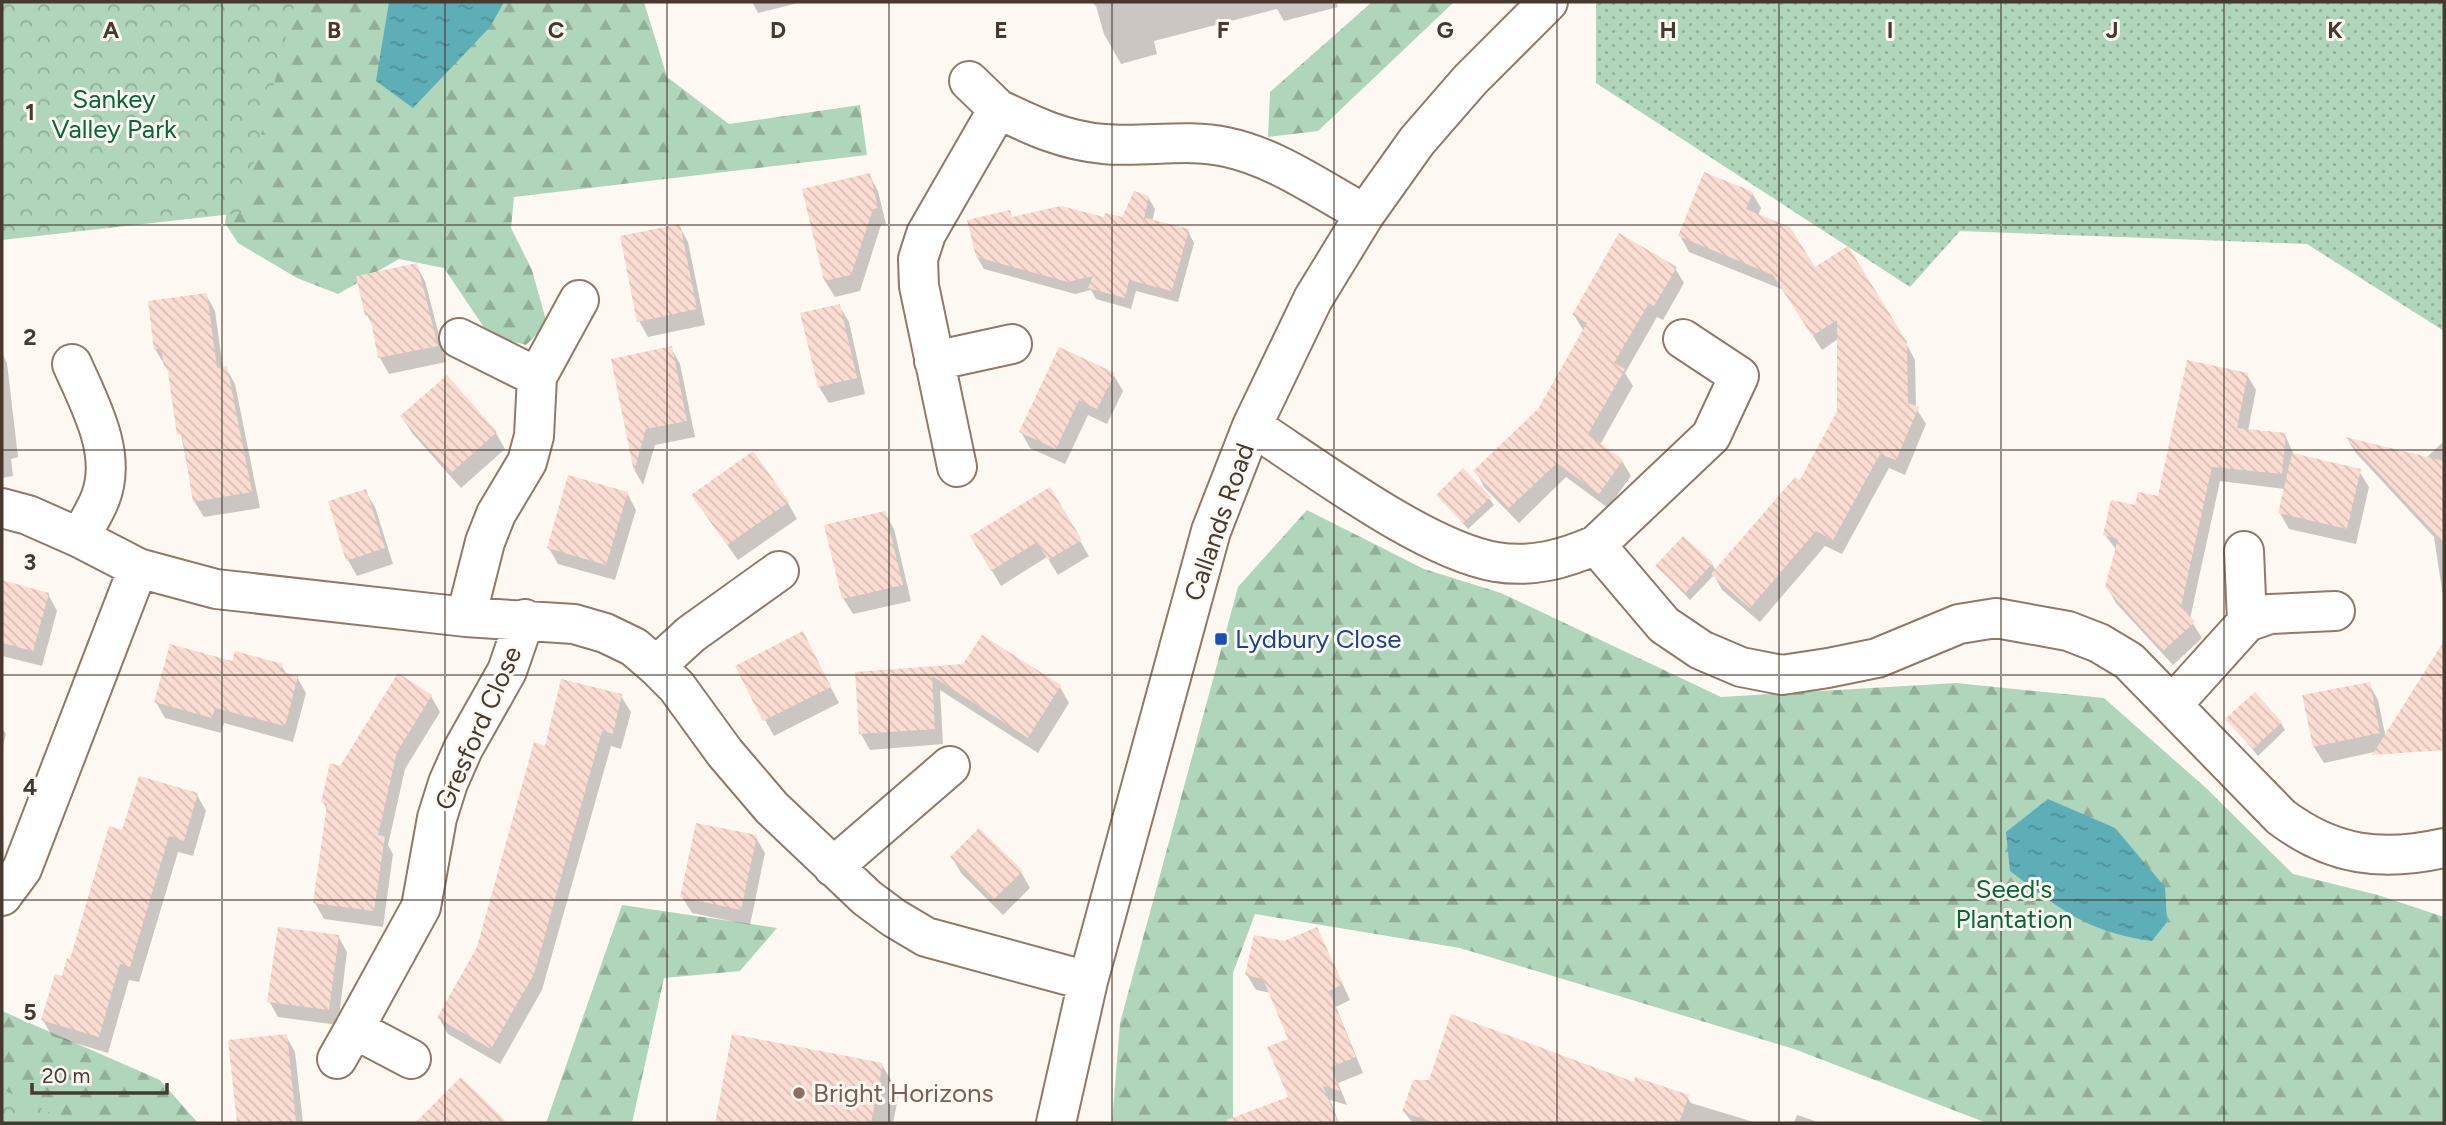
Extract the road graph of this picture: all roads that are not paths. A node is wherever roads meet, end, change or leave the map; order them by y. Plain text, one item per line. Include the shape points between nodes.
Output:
1 (1548, 2) edge
2 (969, 81) dead end
3 (998, 109) junction
4 (1364, 214) junction
5 (579, 300) dead end
6 (459, 338) dead end
7 (1683, 340) dead end
8 (1012, 344) dead end
9 (934, 361) junction
10 (72, 364) dead end
11 (537, 377) junction
12 (1252, 426) junction
13 (957, 467) dead end
14 (2, 508) edge
15 (80, 538) junction
16 (1596, 545) junction
17 (2244, 551) dead end
18 (138, 568) junction
19 (779, 571) dead end
20 (2335, 611) dead end
21 (466, 617) junction
22 (525, 619) junction
23 (2247, 622) junction
24 (656, 666) junction
25 (2173, 704) junction
26 (950, 766) dead end
27 (2444, 848) edge
28 (834, 867) junction
29 (2, 896) edge
30 (1088, 981) junction
31 (411, 1059) dead end
32 (1056, 1123) edge

1 - 4 street, Callands Road via 1417,141
2 - 3 street
3 - 4 street via 1067,139 1106,145 1225,146 1251,154
3 - 9 street via 926,234 918,259
4 - 12 street, Callands Road via 1313,299
5 - 11 street
6 - 11 street
7 - 16 street via 1739,376 1711,436
8 - 9 street
9 - 13 street
10 - 15 street via 95,415 106,476
11 - 21 street via 534,436 527,462 496,514
12 - 16 street via 1402,522 1473,556 1530,564 1564,559
12 - 30 street, Callands Road via 1211,531
14 - 15 street, Gresford Close
15 - 18 street, Gresford Close
16 - 25 street via 1664,625 1701,650 1741,667 1782,675 1828,668 1877,658 1959,624 1996,618 2032,622 2099,643 2129,661
17 - 23 street
18 - 21 street, Gresford Close via 216,589
18 - 29 street via 22,869
19 - 24 street via 691,634
20 - 23 street via 2270,614
21 - 22 street, Gresford Close
22 - 24 street, Gresford Close via 574,624 605,633
22 - 31 street, Gresford Close via 507,671 448,783 421,907 346,1044
23 - 25 street
24 - 28 street, Gresford Close via 772,808
25 - 27 street via 2281,817 2305,836 2325,846 2384,856
26 - 28 street
28 - 30 street, Gresford Close via 894,918 926,937
30 - 32 street, Callands Road

